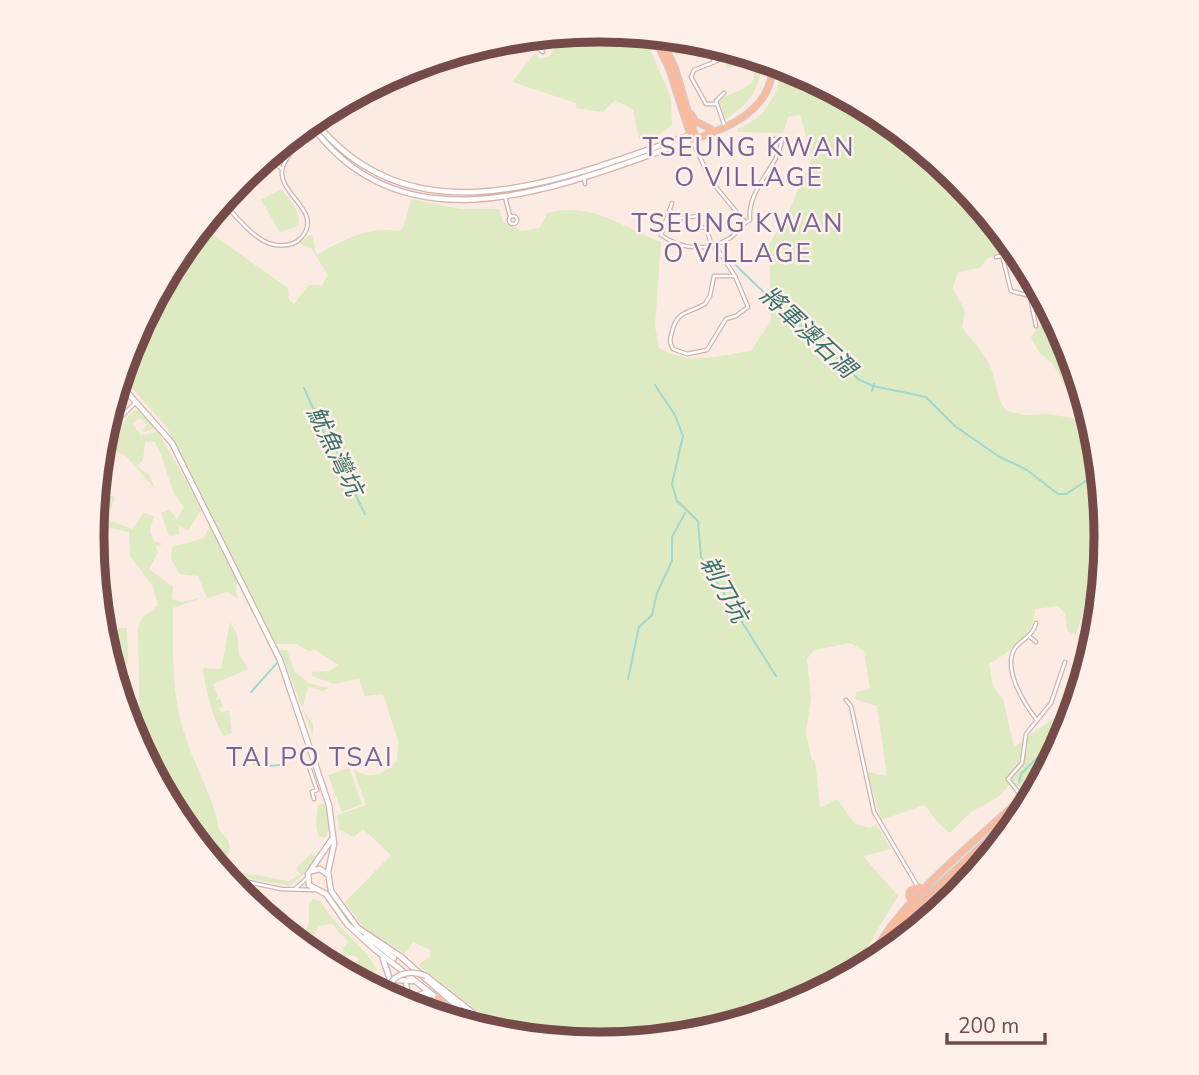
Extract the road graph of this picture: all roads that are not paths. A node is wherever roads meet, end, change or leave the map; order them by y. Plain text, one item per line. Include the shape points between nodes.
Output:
1 (658, 45) edge
2 (536, 46) edge
3 (665, 46) edge
4 (543, 52) dead end
5 (713, 61) dead end
6 (772, 73) edge
7 (724, 93) dead end
8 (716, 104) junction
9 (688, 108) junction
10 (722, 128) junction
11 (711, 129) junction
12 (318, 130) junction
13 (693, 137) junction
14 (780, 151) dead end
15 (274, 164) edge
16 (282, 170) junction
17 (584, 176) junction
18 (585, 184) dead end
19 (504, 191) junction
20 (505, 198) junction
21 (672, 203) dead end
22 (230, 208) edge
23 (671, 211) junction
24 (749, 214) junction
25 (742, 215) junction
26 (510, 216) dead end
27 (980, 221) edge
28 (746, 222) junction
29 (714, 245) junction
30 (1005, 253) edge
31 (1002, 254) junction
32 (996, 257) dead end
33 (735, 276) junction
34 (1036, 326) dead end
35 (126, 391) edge
36 (136, 401) junction
37 (119, 418) edge
38 (1036, 623) dead end
39 (1027, 637) junction
40 (1036, 642) dead end
41 (1065, 662) dead end
42 (846, 700) dead end
43 (1036, 719) junction
44 (309, 767) dead end
45 (1022, 796) edge
46 (314, 799) dead end
47 (1019, 801) edge
48 (1002, 827) edge
49 (333, 838) junction
50 (910, 875) junction
51 (308, 876) junction
52 (328, 879) junction
53 (242, 880) edge
54 (918, 887) junction
55 (292, 890) junction
56 (318, 890) junction
57 (925, 890) junction
58 (910, 893) junction
59 (923, 898) junction
60 (914, 901) junction
61 (903, 911) junction
62 (360, 930) junction
63 (894, 930) junction
64 (893, 936) edge
65 (884, 941) edge
66 (373, 948) junction
67 (876, 948) edge
68 (394, 958) dead end
69 (388, 983) junction
70 (420, 984) junction
71 (406, 985) dead end
72 (389, 986) edge
73 (390, 986) edge
74 (408, 994) edge
75 (417, 998) edge
76 (437, 998) junction
77 (449, 1010) edge
78 (467, 1015) edge
79 (477, 1017) edge

1 - 13 main road
2 - 4 street
3 - 9 main road
5 - 8 street via 694,70 691,77 706,104
6 - 10 main road via 760,103 744,118
7 - 8 street
8 - 10 street
9 - 11 main road via 695,121
9 - 13 main road
10 - 11 main road
10 - 13 main road
11 - 13 main road
12 - 16 street via 288,157
12 - 19 main road via 352,159 390,180 447,193
12 - 20 main road via 352,166 397,189 458,201
13 - 17 main road
13 - 19 main road
13 - 25 street via 717,190
14 - 24 street via 757,187
15 - 16 street
16 - 22 street via 285,186 306,215 306,229 296,242 265,242
17 - 18 street
17 - 20 main road
19 - 20 street
20 - 26 street
21 - 23 street
23 - 29 street via 674,219 698,216 699,227 706,228
23 - 29 street via 662,235 687,247
24 - 25 street
24 - 28 street
25 - 28 street
27 - 31 street
28 - 29 street via 736,234
29 - 33 street
30 - 31 street
31 - 32 street
31 - 34 street via 1011,291 1030,295
33 - 33 street via 747,309 726,319 707,350 687,354 673,349 670,339 675,318 705,304 714,276
35 - 36 main road
36 - 37 street
36 - 49 main road via 172,443 278,655 329,805
38 - 39 street
39 - 40 street
39 - 43 street via 1016,647 1011,662 1020,695
41 - 43 street via 1053,699
42 - 50 street via 874,812
43 - 45 street via 1024,740 1022,763 1009,779
44 - 46 street via 317,790 312,792
47 - 57 main road
48 - 59 main road
49 - 51 main road
49 - 52 main road
50 - 54 street
50 - 58 street
51 - 52 main road via 320,869
51 - 55 street
51 - 56 main road via 311,887
52 - 56 main road
52 - 62 main road via 340,905
53 - 55 street
54 - 57 main road
54 - 58 main road
55 - 56 street
56 - 66 main road
57 - 60 main road
58 - 60 main road
58 - 61 street
59 - 60 main road
59 - 63 main road
60 - 61 main road
61 - 67 main road
62 - 68 main road
62 - 78 main road via 400,956
63 - 64 street
63 - 65 main road
66 - 69 main road via 386,961
66 - 70 main road
69 - 70 main road via 408,979
69 - 73 main road
70 - 76 main road
71 - 74 main road
72 - 79 main road, bridge via 405,973 420,974
75 - 76 main road via 421,994
76 - 77 main road

